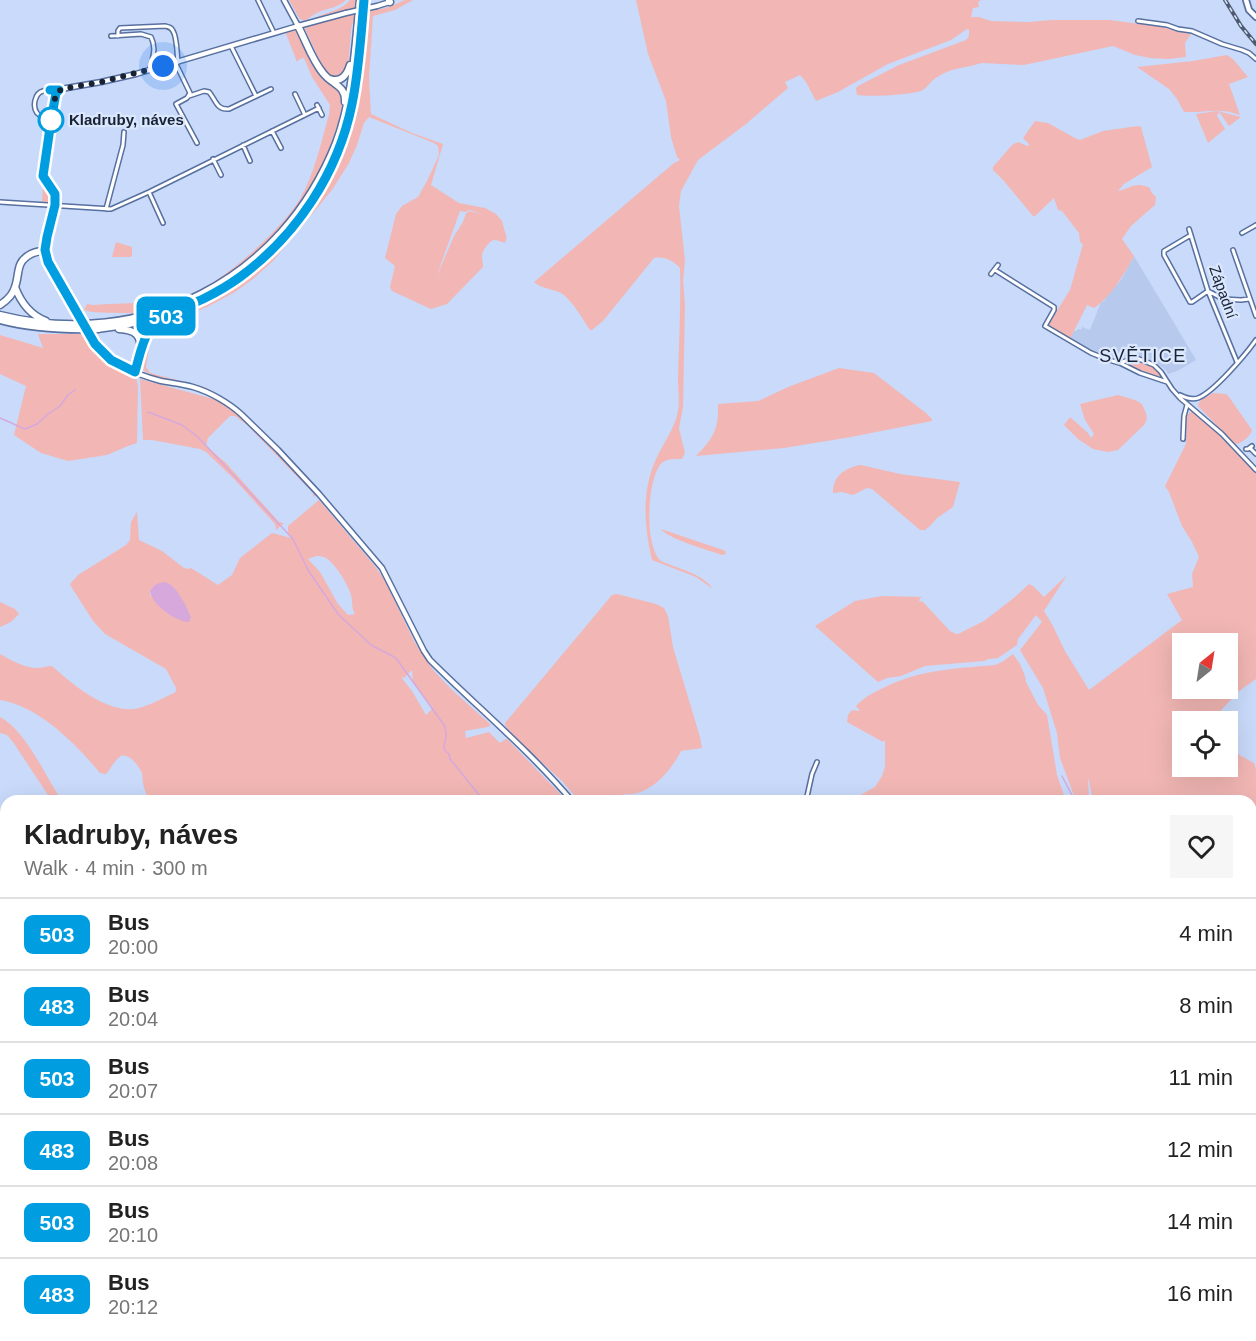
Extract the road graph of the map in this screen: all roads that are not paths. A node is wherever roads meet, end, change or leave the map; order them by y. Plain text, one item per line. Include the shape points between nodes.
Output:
1 (258, 0) edge
2 (284, 0) edge
3 (360, 0) edge
4 (364, 0) edge
5 (1246, 0) edge
6 (391, 1) edge
7 (358, 17) junction
8 (1256, 17) edge
9 (1138, 21) dead end
10 (298, 26) junction
11 (274, 33) junction
12 (111, 36) dead end
13 (118, 36) junction
14 (231, 45) junction
15 (1256, 59) edge
16 (177, 62) junction
17 (150, 70) junction
18 (327, 78) junction
19 (271, 89) dead end
20 (59, 90) junction
21 (294, 94) dead end
22 (189, 96) junction
23 (256, 96) junction
24 (305, 115) junction
25 (322, 115) dead end
26 (51, 121) junction
27 (272, 131) junction
28 (124, 132) dead end
29 (197, 143) dead end
30 (243, 145) junction
31 (281, 148) dead end
32 (213, 159) junction
33 (250, 161) dead end
34 (326, 166) junction
35 (221, 175) dead end
36 (149, 192) junction
37 (0, 202) edge
38 (55, 205) junction
39 (106, 209) junction
40 (163, 223) dead end
41 (1256, 225) edge
42 (1189, 229) dead end
43 (1242, 233) dead end
44 (1191, 236) junction
45 (45, 250) junction
46 (1233, 250) dead end
47 (998, 265) dead end
48 (995, 270) junction
49 (991, 274) dead end
50 (15, 287) junction
51 (1208, 291) junction
52 (1249, 299) junction
53 (0, 305) edge
54 (0, 315) edge
55 (167, 315) junction
56 (1256, 316) edge
57 (0, 320) edge
58 (96, 327) junction
59 (1256, 340) edge
60 (141, 352) junction
61 (1237, 362) junction
62 (1119, 363) junction
63 (135, 372) junction
64 (1167, 382) junction
65 (1176, 393) junction
66 (1196, 399) junction
67 (1187, 405) junction
68 (1196, 411) junction
69 (1183, 439) dead end
70 (1249, 447) dead end
71 (1256, 454) edge
72 (1256, 470) edge
73 (817, 762) dead end
74 (568, 795) edge
75 (807, 795) edge

1 - 11 street
2 - 10 street
3 - 7 highway
4 - 55 highway via 349,118 313,200 289,232 241,276 204,299
5 - 8 main road
6 - 10 street, bridge
7 - 18 highway via 347,73 341,79
7 - 34 highway via 347,104
9 - 15 street via 1192,31
10 - 11 street
10 - 18 highway
11 - 14 street
12 - 13 street
13 - 16 street via 120,28 170,28
13 - 17 street via 141,34 151,38 154,54
14 - 16 street
14 - 23 street
16 - 17 street
16 - 22 street
17 - 20 street
18 - 34 highway via 340,87 345,98
19 - 23 street
20 - 26 street
20 - 26 street via 42,91 36,100 36,112
21 - 24 street
22 - 23 street via 209,92 224,110
22 - 29 street via 176,105
24 - 25 street via 318,106
24 - 27 street
26 - 38 street via 43,176 55,194
27 - 30 street
27 - 31 street
28 - 39 street
30 - 32 street
30 - 33 street
32 - 35 street
32 - 36 street
34 - 58 highway via 285,229 227,280 164,310
36 - 39 street
36 - 40 street
37 - 38 street
38 - 39 street
38 - 45 street
41 - 43 street
42 - 44 street, Západní
44 - 51 street, Západní
44 - 51 street via 1164,251 1164,255 1190,302
45 - 50 highway via 31,254 21,264
45 - 63 street, bridge via 48,262 97,347 111,360
46 - 52 street
47 - 48 street
48 - 49 street
48 - 62 street via 1052,305 1054,309 1045,326 1094,354
50 - 53 highway
50 - 58 highway via 23,304 41,319
51 - 52 street via 1223,298
51 - 61 street, Západní
52 - 56 street
54 - 58 highway via 52,325
55 - 58 highway via 129,325
55 - 60 highway via 150,329
57 - 58 highway via 52,329
58 - 60 highway via 133,331
59 - 61 street
60 - 63 highway
61 - 66 street via 1216,385
62 - 64 street
62 - 64 street via 1132,359 1150,363
63 - 74 street via 204,390 252,425 319,494 382,568 430,660
64 - 65 street
65 - 66 street
65 - 67 street
66 - 68 street
67 - 68 street
67 - 69 street
68 - 72 street
70 - 71 street
73 - 75 street

